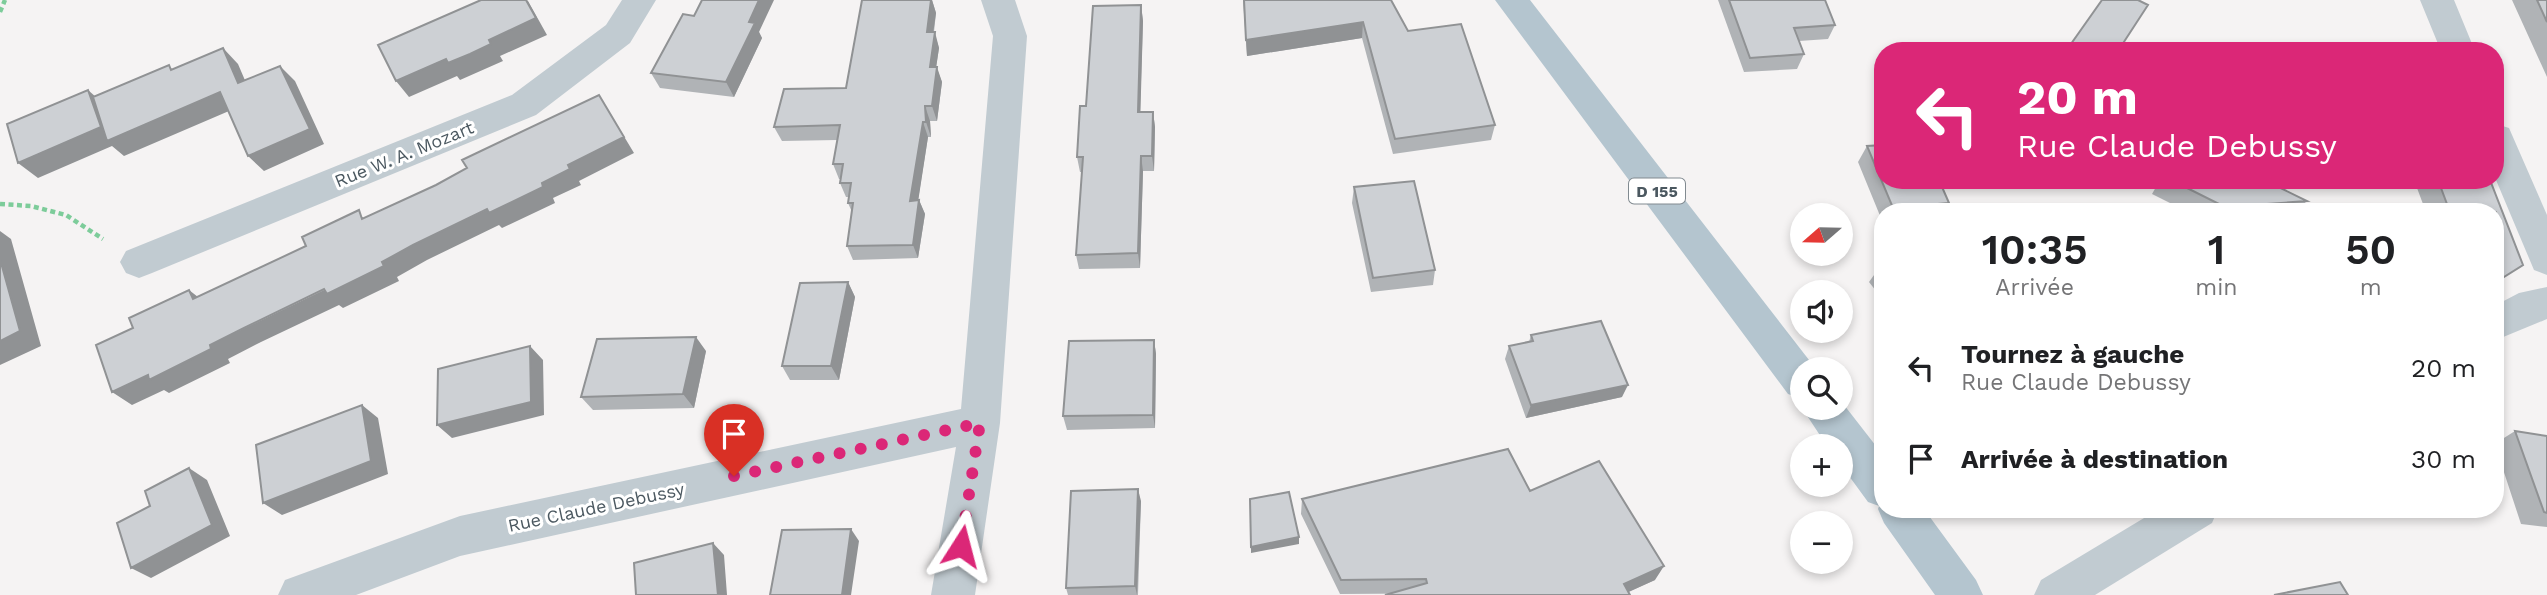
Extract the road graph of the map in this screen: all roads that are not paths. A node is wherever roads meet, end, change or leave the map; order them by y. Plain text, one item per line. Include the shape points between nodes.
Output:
1 (639, 0) edge
2 (998, 0) edge
3 (1512, 0) edge
4 (2437, 0) edge
5 (2454, 42) edge
6 (2504, 157) edge
7 (2547, 259) edge
8 (139, 262) road end
9 (2547, 303) edge
10 (2504, 319) edge
11 (1790, 366) edge
12 (1831, 420) edge
13 (980, 423) junction
14 (1874, 476) edge
15 (1905, 518) edge
16 (2182, 518) edge
17 (300, 595) edge
18 (953, 595) edge
19 (1961, 595) edge
20 (2056, 595) edge

1 - 8 street, Rue W. A. Mozart via 618,34 524,105
2 - 13 street via 1010,36
3 - 11 main road, D 155
4 - 5 street
6 - 7 street
9 - 10 street
12 - 14 main road
13 - 17 street, Rue Claude Debussy via 460,536
13 - 18 street
15 - 19 main road
16 - 20 street

